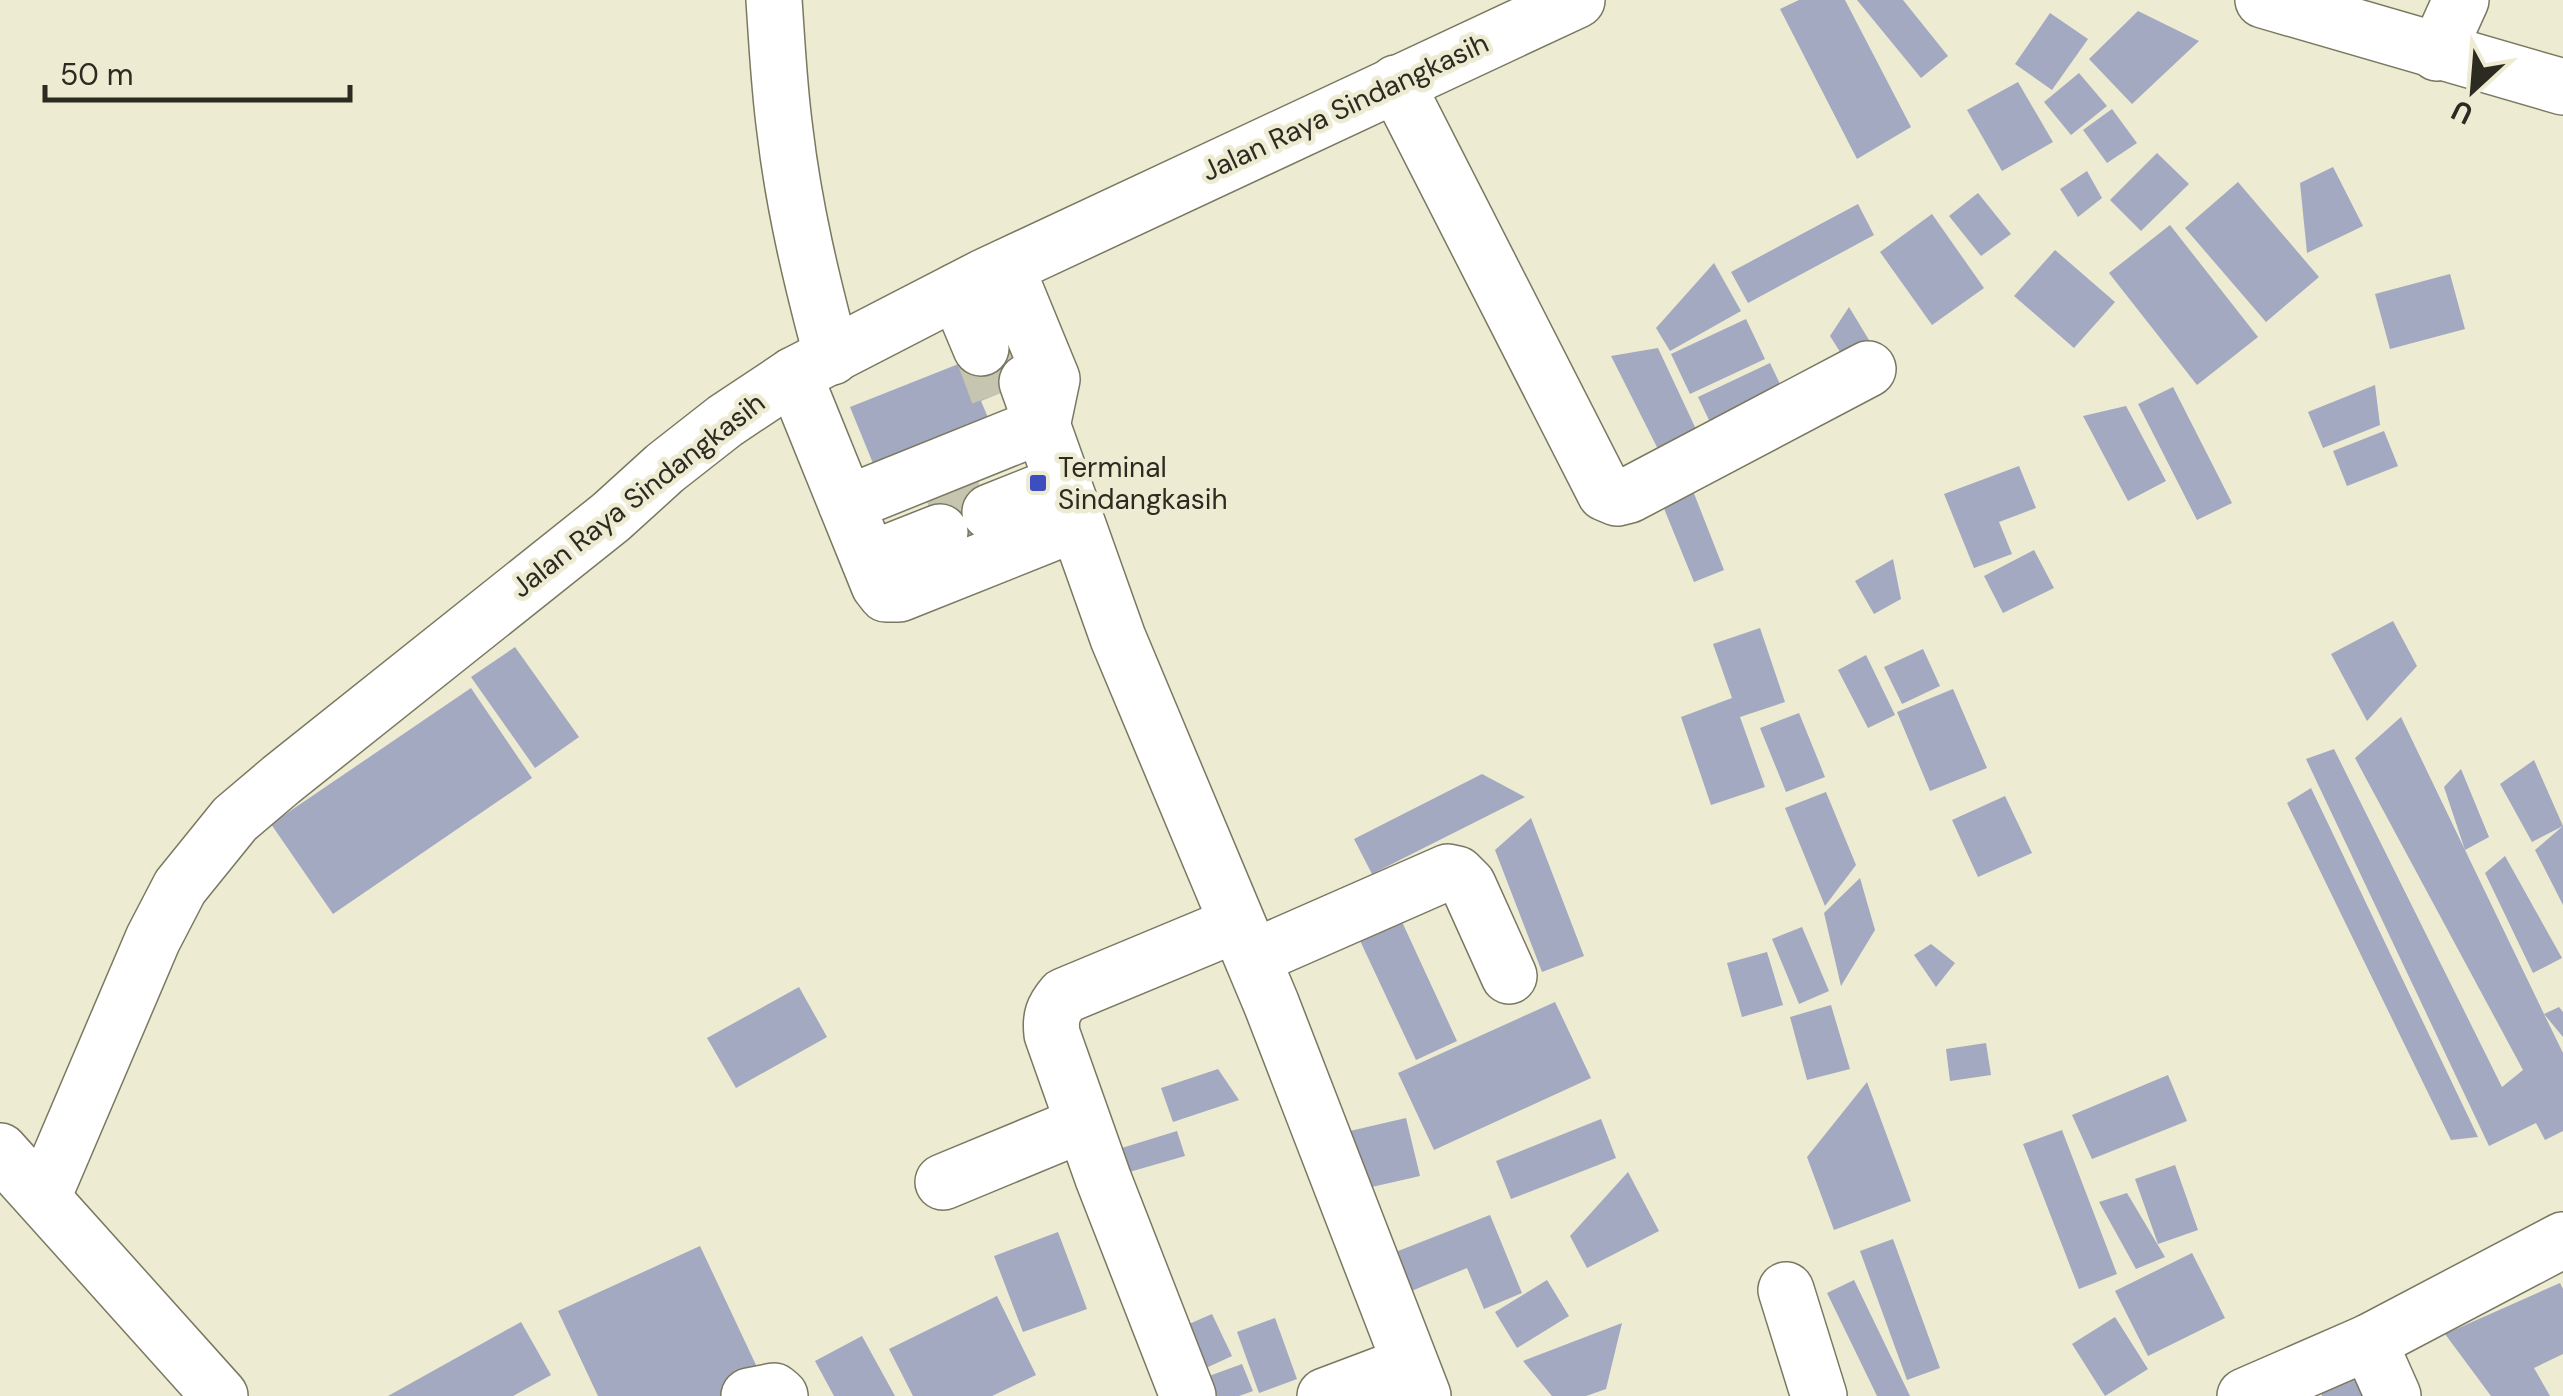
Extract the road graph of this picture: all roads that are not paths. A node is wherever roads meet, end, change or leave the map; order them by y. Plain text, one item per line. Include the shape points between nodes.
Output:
1 (774, 0) edge
2 (1576, 0) edge
3 (2264, 0) edge
4 (2461, 0) edge
5 (2437, 53) junction
6 (1396, 83) junction
7 (2563, 87) edge
8 (982, 278) junction
9 (813, 366) junction
10 (1868, 369) dead end
11 (1030, 456) junction
12 (934, 518) tunnel mouth
13 (863, 546) junction
14 (1244, 941) junction
15 (1509, 976) dead end
16 (1083, 1124) junction
17 (0, 1151) edge
18 (943, 1182) dead end
19 (42, 1198) junction
20 (2563, 1240) edge
21 (1786, 1290) dead end
22 (2370, 1342) junction
23 (1417, 1380) edge
24 (220, 1396) edge
25 (749, 1396) edge
26 (780, 1396) edge
27 (1188, 1396) edge
28 (1326, 1396) edge
29 (1819, 1396) edge
30 (2245, 1396) edge
31 (2393, 1396) edge

1 - 9 main road via 784,130 808,268
2 - 6 main road, Jalan Raya Sindangkasih
3 - 5 main road
4 - 5 main road
5 - 7 main road
6 - 8 main road, Jalan Raya Sindangkasih
6 - 10 main road via 1605,493 1629,495
8 - 9 main road, Jalan Raya Sindangkasih
8 - 11 main road
8 - 11 main road via 1052,379
9 - 13 main road
9 - 19 main road, Jalan Raya Sindangkasih via 725,420 236,819 180,887 153,938
11 - 13 main road
11 - 13 main road via 899,594 886,594
11 - 14 main road via 1118,638
12 - 13 main road
14 - 15 main road via 1448,872 1468,884
14 - 16 main road via 1064,996 1054,1008 1052,1034
14 - 23 main road
16 - 18 main road
16 - 27 main road
17 - 19 main road
19 - 24 main road
20 - 22 main road
21 - 29 main road
22 - 30 main road
22 - 31 main road
23 - 28 main road
25 - 26 main road

